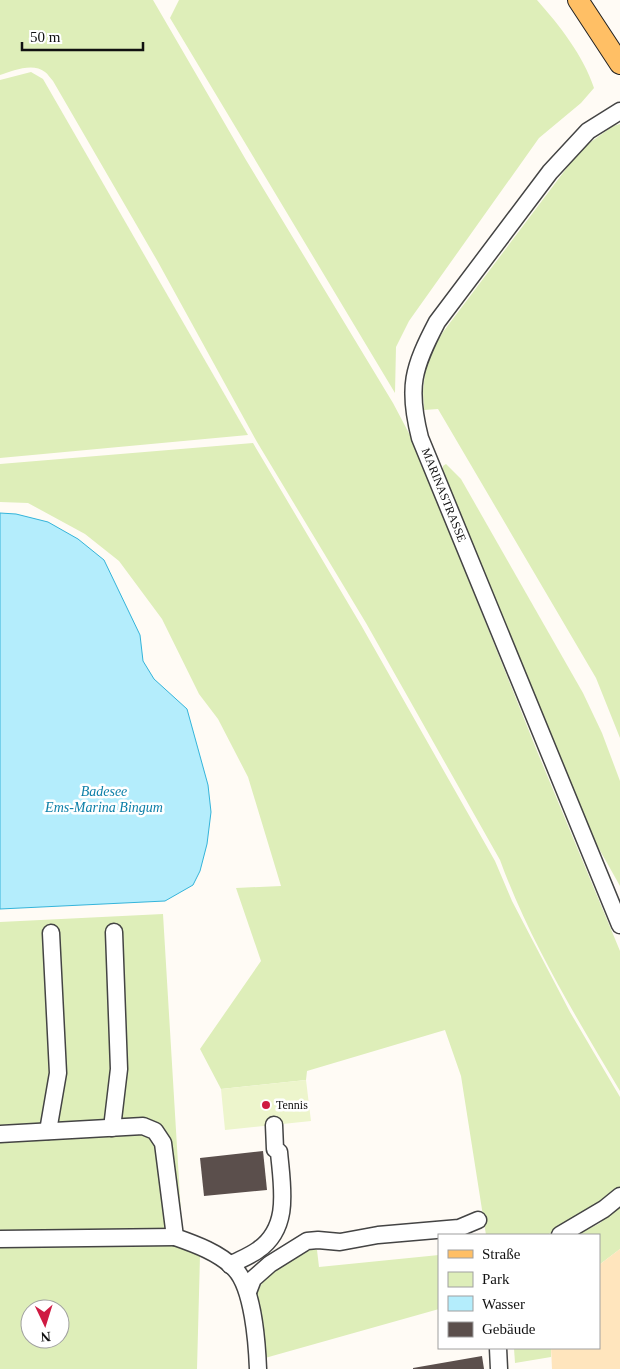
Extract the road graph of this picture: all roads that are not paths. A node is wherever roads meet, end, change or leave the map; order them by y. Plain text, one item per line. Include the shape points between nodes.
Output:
1 (578, 0) edge
2 (620, 64) edge
3 (620, 111) edge
4 (620, 925) edge
5 (114, 932) dead end
6 (51, 933) dead end
7 (274, 1125) dead end
8 (112, 1128) junction
9 (48, 1131) junction
10 (0, 1134) edge
11 (620, 1196) edge
12 (478, 1220) dead end
13 (562, 1234) edge
14 (174, 1237) junction
15 (0, 1239) edge
16 (230, 1265) junction
17 (248, 1292) junction
18 (498, 1349) edge
19 (258, 1369) edge
20 (499, 1369) edge

1 - 2 main road
3 - 4 street, MARINASTRASSE via 588,131 550,172 437,322 416,365 413,399 420,438
5 - 8 street via 118,1068
6 - 9 street via 58,1073
7 - 16 street via 283,1198 281,1218 270,1239 258,1250
8 - 9 street
8 - 14 street via 143,1126 155,1131 163,1143
9 - 10 street
11 - 13 street
12 - 17 street via 459,1228 378,1235 340,1242 307,1241 270,1264 253,1279
14 - 15 street
14 - 16 street via 193,1243
16 - 17 street via 237,1270
17 - 19 street
18 - 20 street

